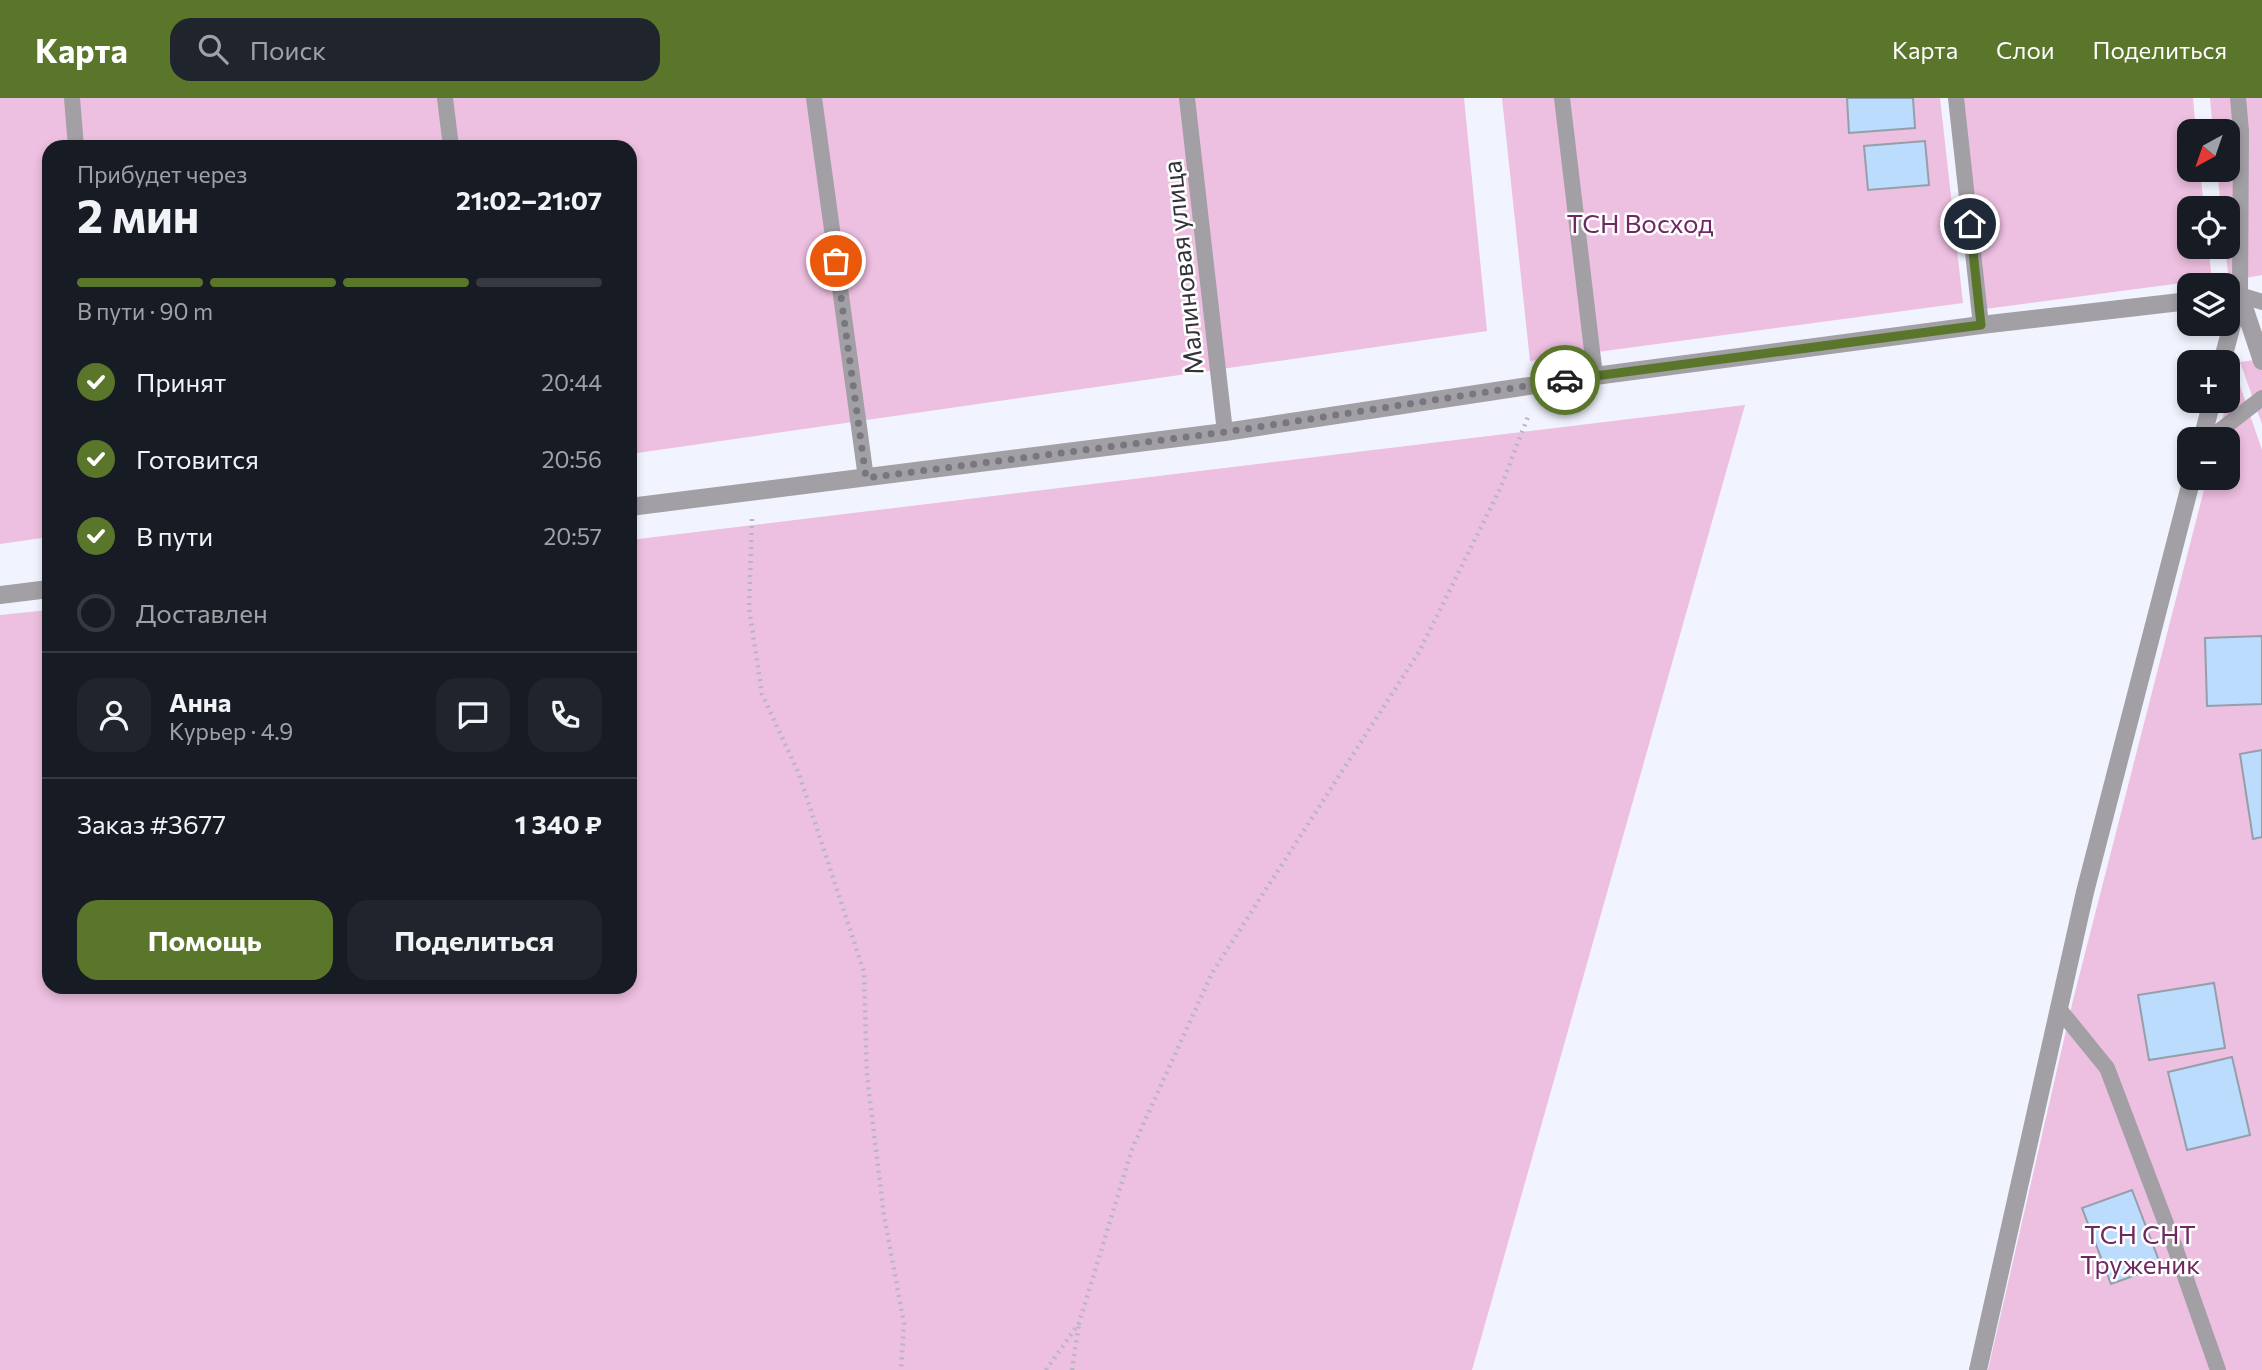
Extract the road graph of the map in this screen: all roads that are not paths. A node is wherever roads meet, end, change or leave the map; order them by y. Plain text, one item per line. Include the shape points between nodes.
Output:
1 (72, 98) edge
2 (445, 98) edge
3 (814, 98) edge
4 (1187, 98) edge
5 (1562, 98) edge
6 (1956, 98) edge
7 (2238, 98) edge
8 (75, 140) edge
9 (450, 140) edge
10 (2235, 273) edge
11 (2262, 293) edge
12 (2240, 295) edge
13 (2240, 296) edge
14 (2177, 301) edge
15 (2262, 302) edge
16 (2240, 309) edge
17 (1981, 325) junction
18 (2262, 361) edge
19 (1595, 376) junction
20 (2262, 398) edge
21 (2225, 427) edge
22 (1225, 432) junction
23 (866, 478) junction
24 (2189, 490) edge
25 (637, 505) edge
26 (42, 590) edge
27 (0, 595) edge
28 (2059, 1009) junction
29 (1978, 1370) edge
30 (2218, 1370) edge

1 - 8 lane
2 - 9 lane
3 - 23 lane
4 - 22 lane, Малиновая улица
5 - 19 lane
6 - 17 lane
7 - 10 lane via 2241,131
11 - 12 lane
13 - 15 lane
14 - 17 street
16 - 18 street
17 - 19 street
19 - 22 street
20 - 21 lane
22 - 23 street
23 - 25 street
24 - 28 street
26 - 27 street
28 - 29 street
28 - 30 lane via 2107,1068

